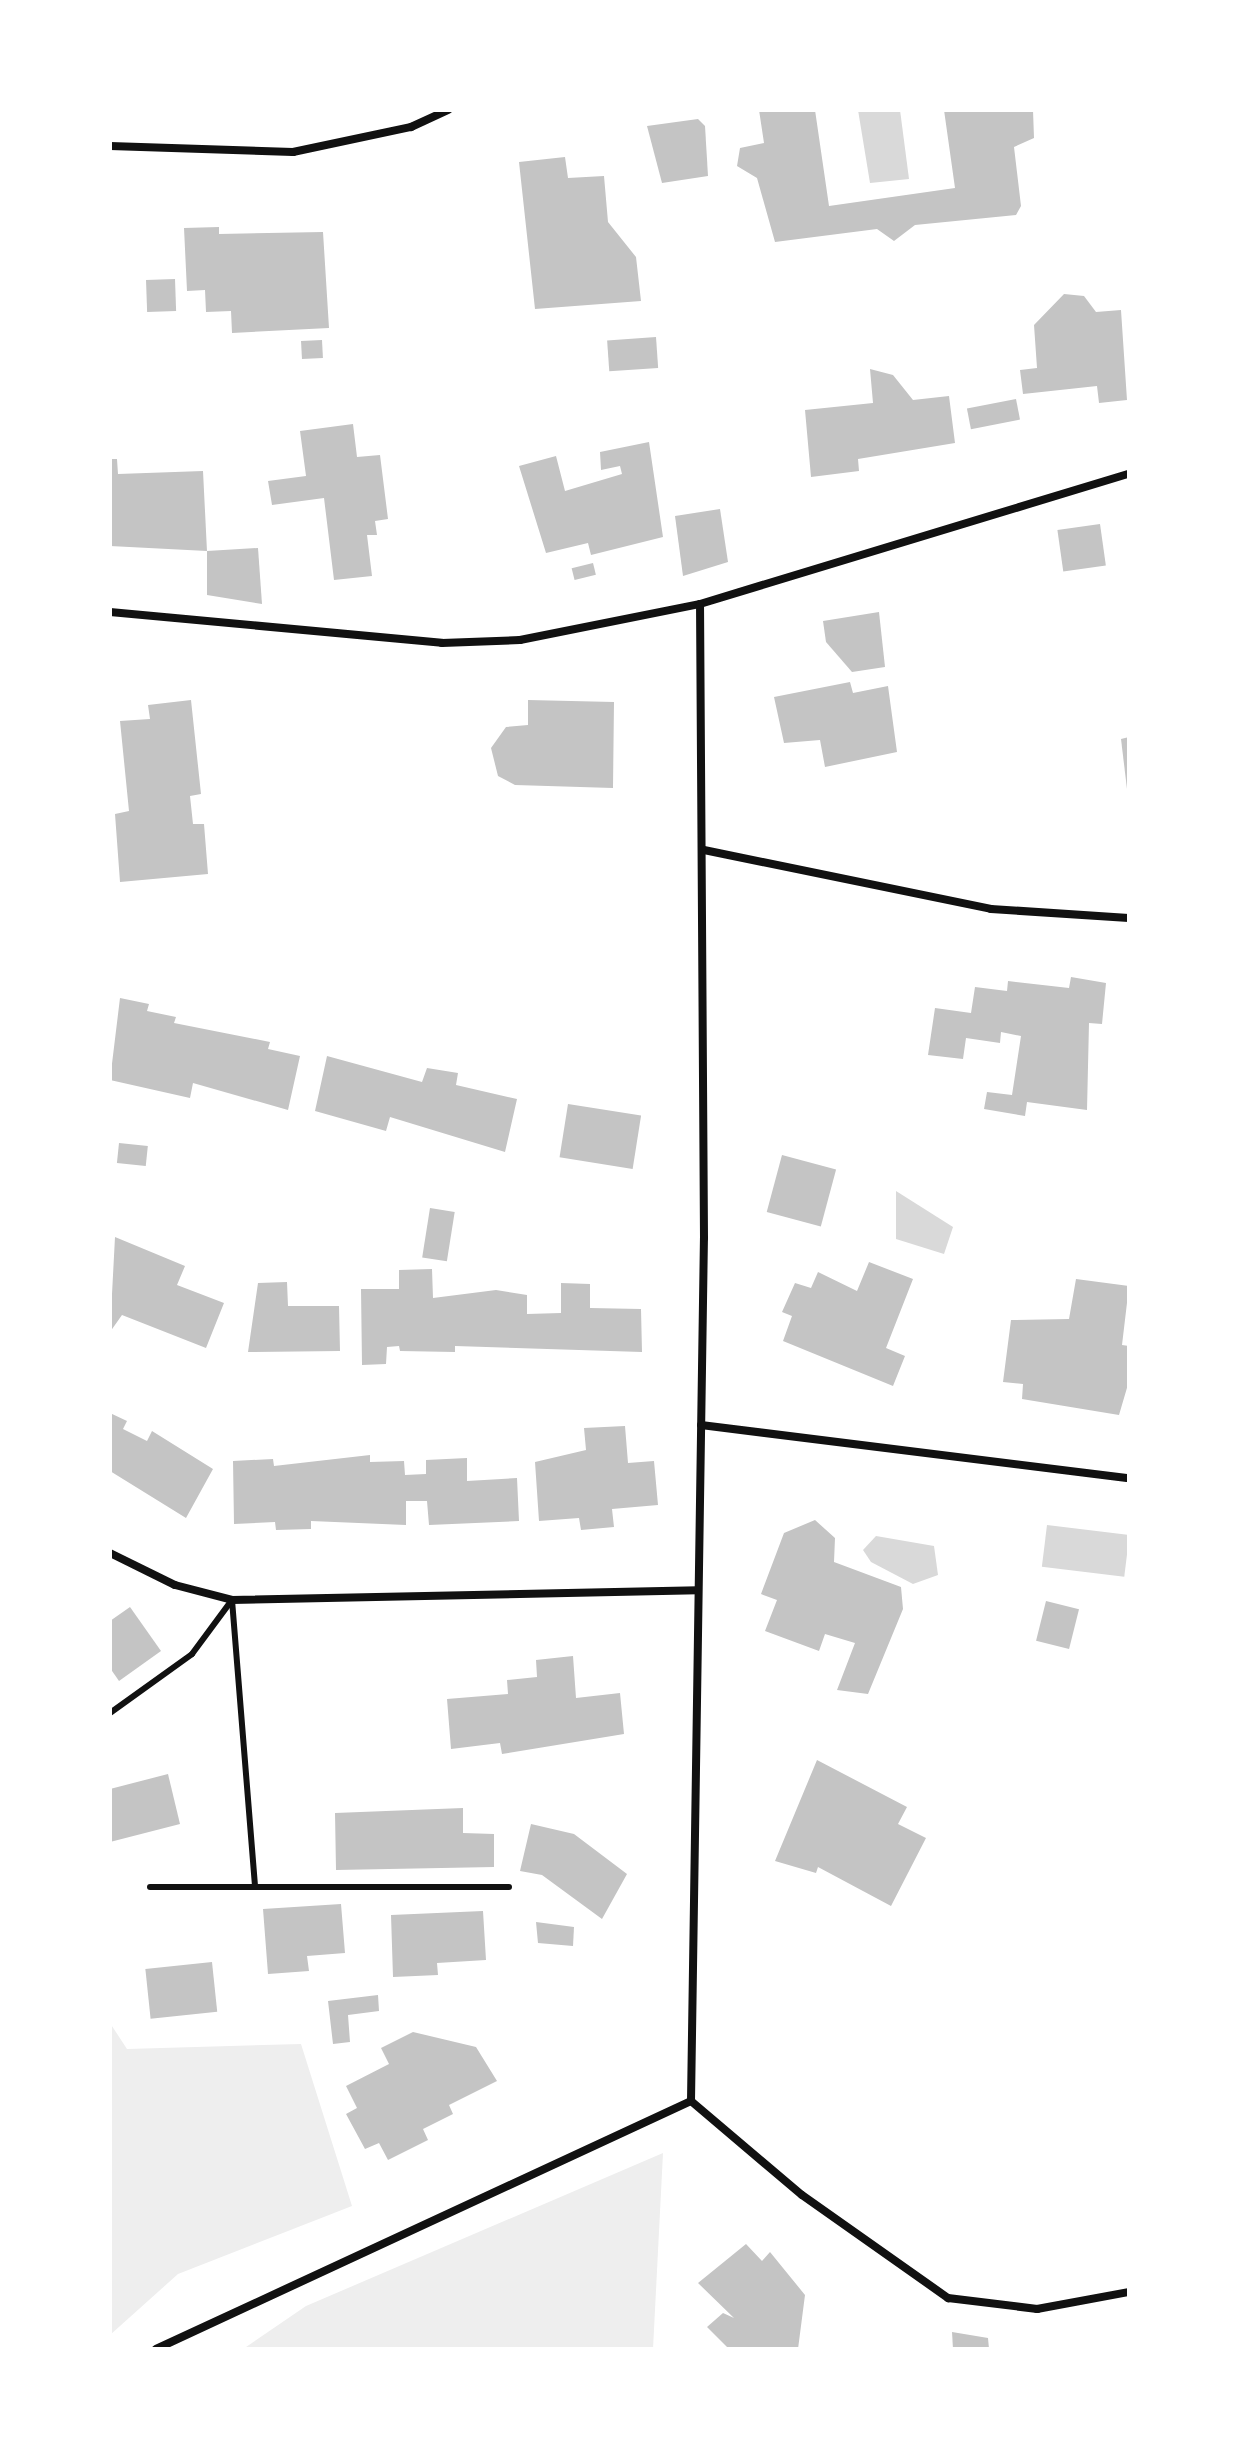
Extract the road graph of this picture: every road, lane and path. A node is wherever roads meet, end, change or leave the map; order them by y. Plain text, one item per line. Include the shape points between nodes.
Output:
1 (448, 110) edge
2 (110, 146) edge
3 (1129, 474) edge
4 (700, 604) junction
5 (110, 612) edge
6 (704, 850) junction
7 (1129, 918) edge
8 (701, 1425) junction
9 (1129, 1478) edge
10 (110, 1553) edge
11 (698, 1590) junction
12 (232, 1600) junction
13 (110, 1713) edge
14 (255, 1886) junction
15 (150, 1887) dead end
16 (509, 1887) dead end
17 (691, 2101) junction
18 (1129, 2292) edge
19 (156, 2349) edge

1 - 2 street via 411,127 293,152
3 - 4 street
4 - 5 street via 520,640 442,643
4 - 6 street
6 - 7 street via 991,909
6 - 8 street
8 - 9 street
8 - 11 street
10 - 12 street via 175,1585
11 - 12 street
11 - 17 street
12 - 13 lane via 192,1654
12 - 14 lane
14 - 15 lane
14 - 16 lane
17 - 18 street via 802,2195 948,2298 1037,2309
17 - 19 street

